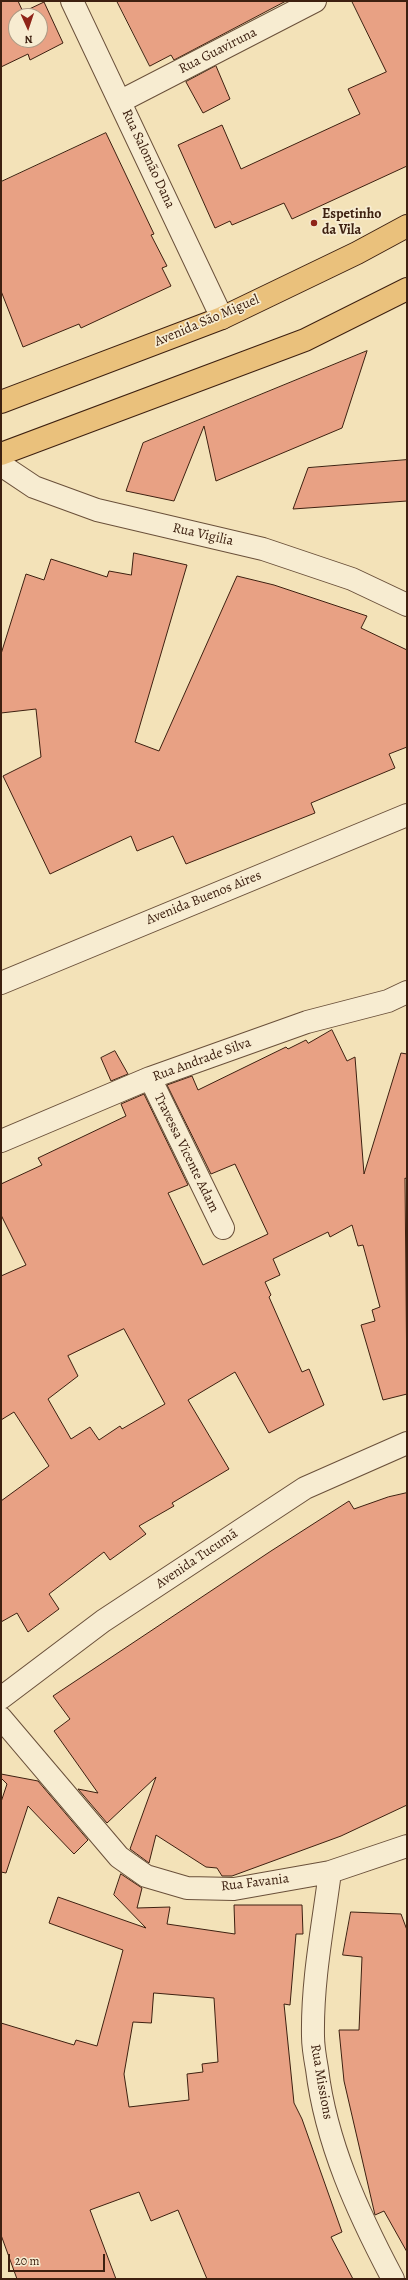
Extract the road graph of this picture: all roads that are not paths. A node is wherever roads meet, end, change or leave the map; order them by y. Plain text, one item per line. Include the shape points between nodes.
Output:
1 (72, 1) edge
2 (315, 1) edge
3 (121, 101) junction
4 (407, 226) edge
5 (407, 290) edge
6 (222, 318) junction
7 (1, 402) edge
8 (1, 454) edge
9 (1, 465) edge
10 (407, 605) edge
11 (407, 814) edge
12 (1, 983) edge
13 (397, 996) edge
14 (407, 1010) edge
15 (150, 1078) junction
16 (1, 1141) edge
17 (223, 1228) dead end
18 (407, 1443) edge
19 (1, 1698) edge
20 (1, 1718) edge
21 (407, 1846) edge
22 (330, 1872) junction
23 (393, 2279) edge

1 - 3 street, Rua Salomão Dana
2 - 3 street, Rua Guaviruna
3 - 6 street, Rua Salomão Dana
4 - 6 main road, Avenida São Miguel
5 - 8 main road via 298,343
6 - 7 main road, Avenida São Miguel
9 - 10 street, Rua Vigilia via 34,488 97,510 263,549 352,579
11 - 12 street, Avenida Buenos Aires
13 - 14 street
13 - 15 street, Rua Andrade Silva via 307,1022
15 - 16 street, Rua Andrade Silva
15 - 17 street, Travessa Vicente Adam
18 - 19 street, Avenida Tucumã via 305,1488 103,1622
20 - 22 street, Rua Favania via 119,1857 146,1876 187,1888 234,1889
21 - 22 street, Rua Favania
22 - 23 street, Rua Missions via 312,2036 319,2088 332,2140 351,2192

